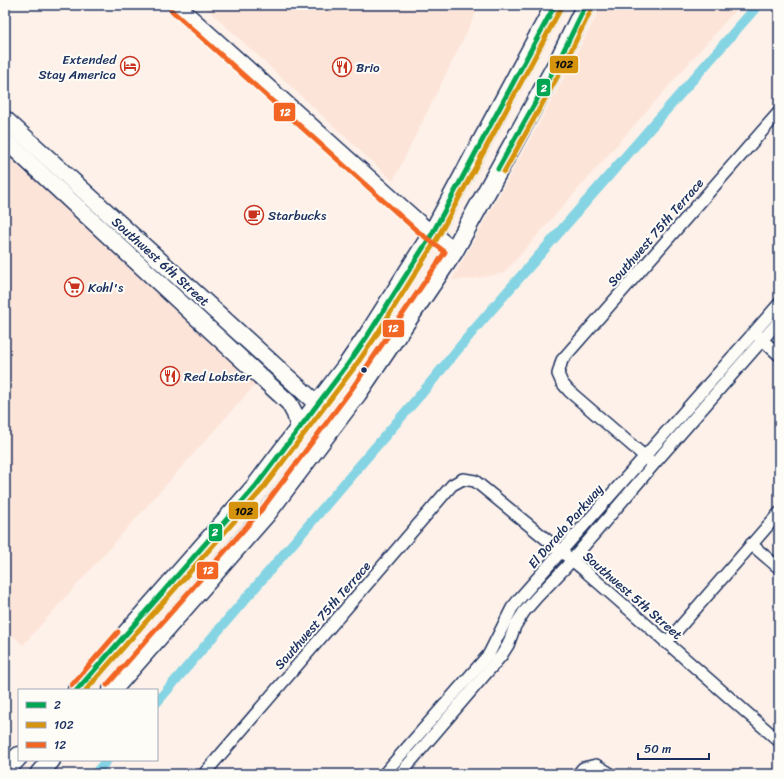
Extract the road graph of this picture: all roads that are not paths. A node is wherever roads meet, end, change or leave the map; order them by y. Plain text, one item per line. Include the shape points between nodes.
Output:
1 (176, 5) edge
2 (554, 5) edge
3 (576, 5) edge
4 (586, 5) edge
5 (779, 112) edge
6 (5, 119) edge
7 (526, 119) junction
8 (5, 140) edge
9 (432, 234) junction
10 (454, 251) junction
11 (779, 304) edge
12 (779, 321) edge
13 (758, 336) junction
14 (779, 355) edge
15 (316, 404) junction
16 (298, 428) junction
17 (317, 448) junction
18 (645, 456) junction
19 (654, 464) junction
20 (463, 479) joint
21 (779, 513) edge
22 (751, 544) junction
23 (561, 552) junction
24 (572, 560) junction
25 (779, 568) edge
26 (666, 643) junction
27 (78, 689) edge
28 (113, 689) edge
29 (779, 741) edge
30 (18, 757) edge
31 (50, 761) edge
32 (394, 762) junction
33 (5, 771) edge
34 (403, 773) edge
35 (39, 774) edge
36 (204, 774) edge
37 (384, 774) edge
38 (578, 774) edge
39 (611, 774) edge

1 - 9 street
2 - 9 main road
3 - 7 main road via 528,100
4 - 7 main road
5 - 18 street, Southwest 75th Terrace via 562,360 558,374 562,383
6 - 15 street, Southwest 6th Street
7 - 10 main road
8 - 16 street, Southwest 6th Street via 289,402
9 - 10 street
9 - 15 main road via 368,335
10 - 17 main road via 357,394
11 - 13 street, El Dorado Parkway
12 - 13 street, El Dorado Parkway
13 - 14 street
13 - 18 street, El Dorado Parkway
13 - 19 street, El Dorado Parkway
15 - 16 main road
15 - 17 main road via 319,413
16 - 27 main road via 255,486
17 - 28 main road via 262,518
18 - 19 street
18 - 23 street, El Dorado Parkway
19 - 24 street, El Dorado Parkway
20 - 23 street, Southwest 5th Street via 475,480
20 - 36 street, Southwest 75th Terrace via 452,485
21 - 22 street
22 - 25 street
22 - 26 street
23 - 24 street, Southwest 5th Street
23 - 32 street, El Dorado Parkway via 512,608 489,654
24 - 26 street, Southwest 5th Street
24 - 34 street, El Dorado Parkway via 524,612 502,656
26 - 29 street, Southwest 5th Street
30 - 33 main road
31 - 35 main road
32 - 34 street
32 - 37 street, El Dorado Parkway
38 - 39 street via 583,768 596,765

